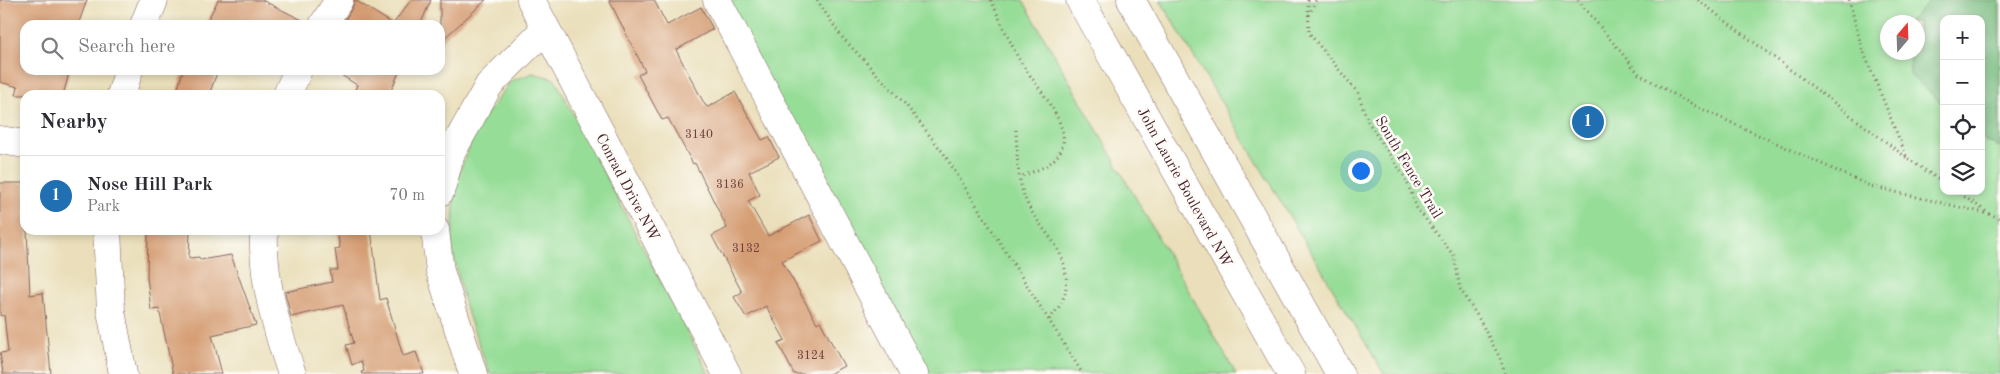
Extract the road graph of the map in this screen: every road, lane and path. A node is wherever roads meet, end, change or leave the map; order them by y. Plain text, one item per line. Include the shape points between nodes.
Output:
1 (154, 0) edge
2 (339, 0) edge
3 (531, 0) edge
4 (717, 0) edge
5 (817, 0) edge
6 (991, 0) edge
7 (1080, 0) edge
8 (1131, 0) edge
9 (1308, 0) edge
10 (1316, 0) edge
11 (1578, 0) edge
12 (1698, 0) edge
13 (1849, 0) edge
14 (1308, 15) junction
15 (146, 20) edge
16 (326, 20) edge
17 (545, 29) junction
18 (127, 75) edge
19 (296, 75) edge
20 (123, 90) edge
21 (289, 90) edge
22 (1016, 130) dead end
23 (0, 140) edge
24 (20, 143) edge
25 (1907, 158) junction
26 (445, 174) edge
27 (1020, 177) junction
28 (1940, 180) edge
29 (1962, 195) edge
30 (1989, 214) junction
31 (2000, 218) edge
32 (107, 235) edge
33 (264, 235) edge
34 (436, 235) edge
35 (1049, 320) junction
36 (123, 374) edge
37 (292, 374) edge
38 (473, 374) edge
39 (727, 374) edge
40 (914, 374) edge
41 (1083, 374) edge
42 (1291, 374) edge
43 (1340, 374) edge
44 (1504, 374) edge

1 - 15 street
2 - 16 street
3 - 17 street, Conrad Drive NW
4 - 40 street
5 - 35 path via 841,36 906,105 944,154
6 - 27 path via 1019,59 1063,129 1063,143 1057,156 1046,167
7 - 42 street, John Laurie Boulevard NW
8 - 43 street
9 - 14 path, South Fence Trail
10 - 14 path
11 - 30 path via 1639,74 1691,104 1870,186
12 - 25 path
13 - 25 path via 1862,48
14 - 44 path, South Fence Trail via 1309,33 1358,93 1368,122 1406,178 1417,208 1454,256 1460,289 1500,358
17 - 26 street via 489,85 451,153
17 - 39 street, Conrad Drive NW
18 - 20 street
19 - 21 street
22 - 27 path
23 - 24 street
25 - 28 path
27 - 35 path via 1027,204 1055,244 1066,274 1062,301
29 - 30 path
30 - 31 path
32 - 36 street via 111,311
33 - 37 street via 263,256 275,326
34 - 38 street via 440,271
35 - 41 path

